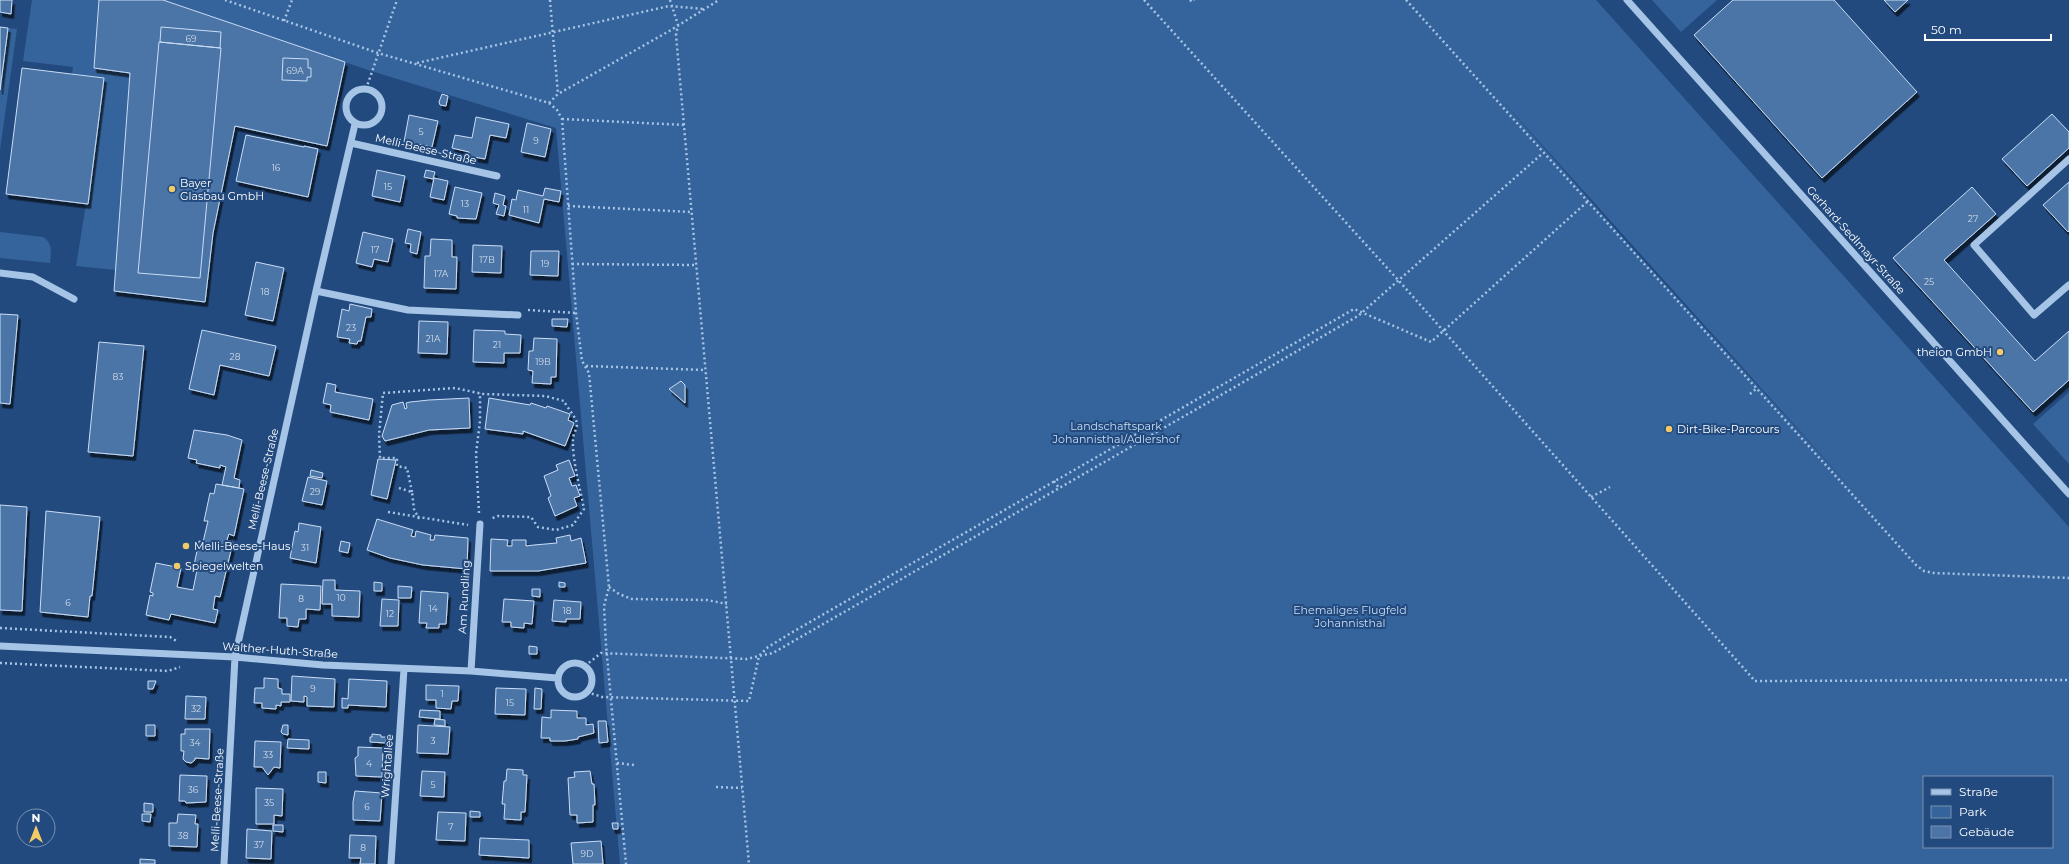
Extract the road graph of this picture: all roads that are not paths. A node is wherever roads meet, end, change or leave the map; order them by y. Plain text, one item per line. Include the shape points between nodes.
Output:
1 (1627, 0) edge
2 (355, 124) junction
3 (351, 143) junction
4 (2069, 159) edge
5 (497, 176) dead end
6 (0, 273) edge
7 (2069, 285) edge
8 (316, 291) junction
9 (74, 299) dead end
10 (518, 315) road end
11 (2069, 494) edge
12 (480, 524) road end
13 (0, 646) edge
14 (235, 657) junction
15 (404, 669) junction
16 (471, 671) junction
17 (557, 678) junction
18 (224, 864) edge
19 (391, 864) edge

1 - 11 street, Gerhard-Sedlmayr-Straße
2 - 2 street, Melli-Beese-Straße via 370,125 381,116 382,101 378,95 366,89 358,90 347,99 346,113
2 - 3 street, Melli-Beese-Straße
3 - 5 street, Melli-Beese-Straße
3 - 8 street, Melli-Beese-Straße
4 - 7 street via 1974,245 2034,315
6 - 9 street via 33,277
8 - 10 street via 408,310
8 - 14 street, Melli-Beese-Straße
12 - 16 street, Am Rundling
13 - 14 street, Walther-Huth-Straße
14 - 15 street, Walther-Huth-Straße
14 - 18 street, Melli-Beese-Straße
15 - 16 street, Walther-Huth-Straße
15 - 19 street, Wrightallee
16 - 17 street, Walther-Huth-Straße
17 - 17 street via 563,667 579,663 585,666 592,681 587,692 578,697 567,696 559,688

